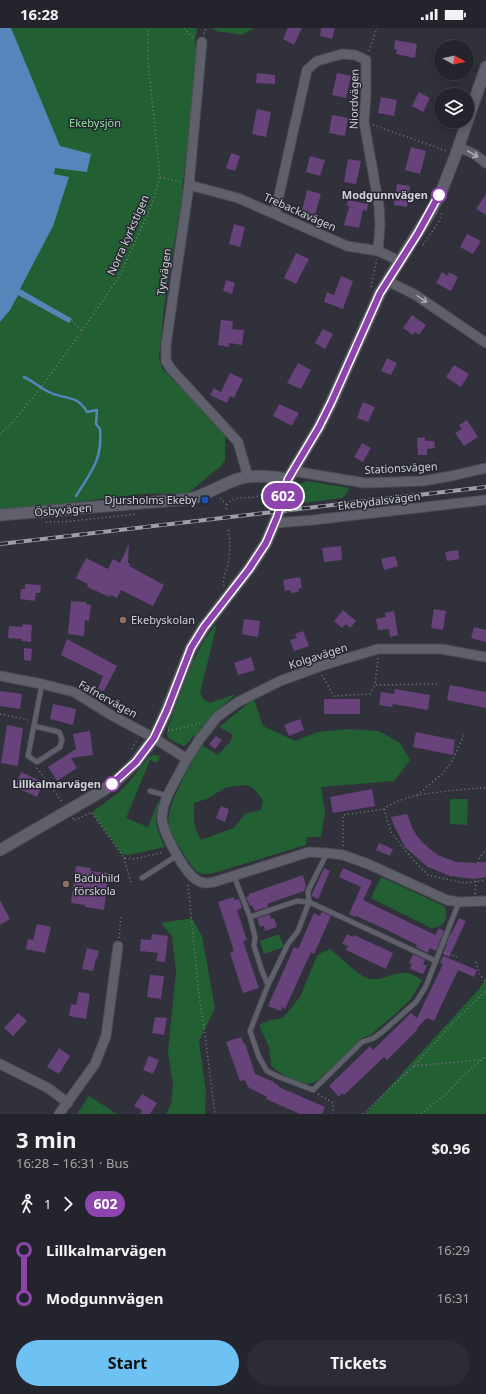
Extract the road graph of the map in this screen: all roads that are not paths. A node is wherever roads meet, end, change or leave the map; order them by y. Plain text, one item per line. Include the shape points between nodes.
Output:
1 (202, 42) road end
2 (486, 67) edge
3 (458, 147) junction
4 (486, 163) edge
5 (189, 185) junction
6 (275, 213) junction
7 (378, 251) junction
8 (400, 261) junction
9 (387, 281) junction
10 (486, 343) edge
11 (486, 468) edge
12 (291, 475) junction
13 (248, 477) junction
14 (486, 500) edge
15 (0, 515) edge
16 (275, 523) junction
17 (486, 657) edge
18 (0, 676) edge
19 (42, 684) junction
20 (34, 724) junction
21 (154, 738) junction
22 (187, 759) junction
23 (150, 791) dead end
24 (168, 796) junction
25 (0, 850) edge
26 (176, 852) junction
27 (327, 853) junction
28 (234, 876) junction
29 (142, 878) dead end
30 (486, 901) edge
31 (309, 902) junction
32 (459, 902) junction
33 (250, 918) junction
34 (118, 946) road end
35 (436, 961) junction
36 (268, 984) junction
37 (0, 1064) edge
38 (68, 1103) junction
39 (60, 1114) edge

1 - 5 street, Tyrvägen
2 - 3 street
3 -> 4 street
3 - 8 street via 442,190
5 - 6 street, Trebackavägen via 238,198
5 - 13 street, Tyrvägen via 166,345 166,361 238,442
6 - 7 street, Trebackavägen via 347,246
6 - 7 street, Niordvägen via 307,70 317,61 342,54 355,55 366,60 364,122 379,206
7 - 8 street, Trebackavägen
8 - 9 street
9 -> 10 street via 414,294
9 - 12 street via 331,403
11 - 12 street, Stationsvägen via 423,481 365,483
12 - 13 street, Ösbyvägen
12 - 16 street
13 - 15 street, Ösbyvägen via 189,499
14 - 16 street, Ekebydalsvägen
16 - 21 street via 266,543 249,569 191,648
17 - 22 street, Kolgavägen via 441,649 378,649 318,668 280,681 238,702 215,720
18 - 19 street, Fafnervägen
19 - 20 lane
19 - 21 street, Fafnervägen via 74,692
20 - 20 lane via 59,732 62,739 60,747 37,762 28,756
21 - 22 street
21 - 25 street via 136,762 116,781 102,791 66,807
22 - 24 street
23 - 24 lane
24 - 26 street via 162,816 163,826
26 - 28 street via 194,879 208,884
26 - 29 lane
27 - 28 street via 309,852
27 - 31 lane via 308,891
27 - 32 street via 343,855 368,864 447,900
28 - 33 lane
30 - 32 street
31 - 33 lane via 297,901
31 - 35 lane
31 - 36 lane via 298,931 288,944
32 - 35 lane
33 - 36 lane via 255,937 254,946
34 - 38 street via 106,1036 95,1064
35 - 36 lane via 416,1002 374,1038 362,1042 313,1090 267,1071 259,1057 250,1031
37 - 38 street via 48,1088
38 - 39 street

